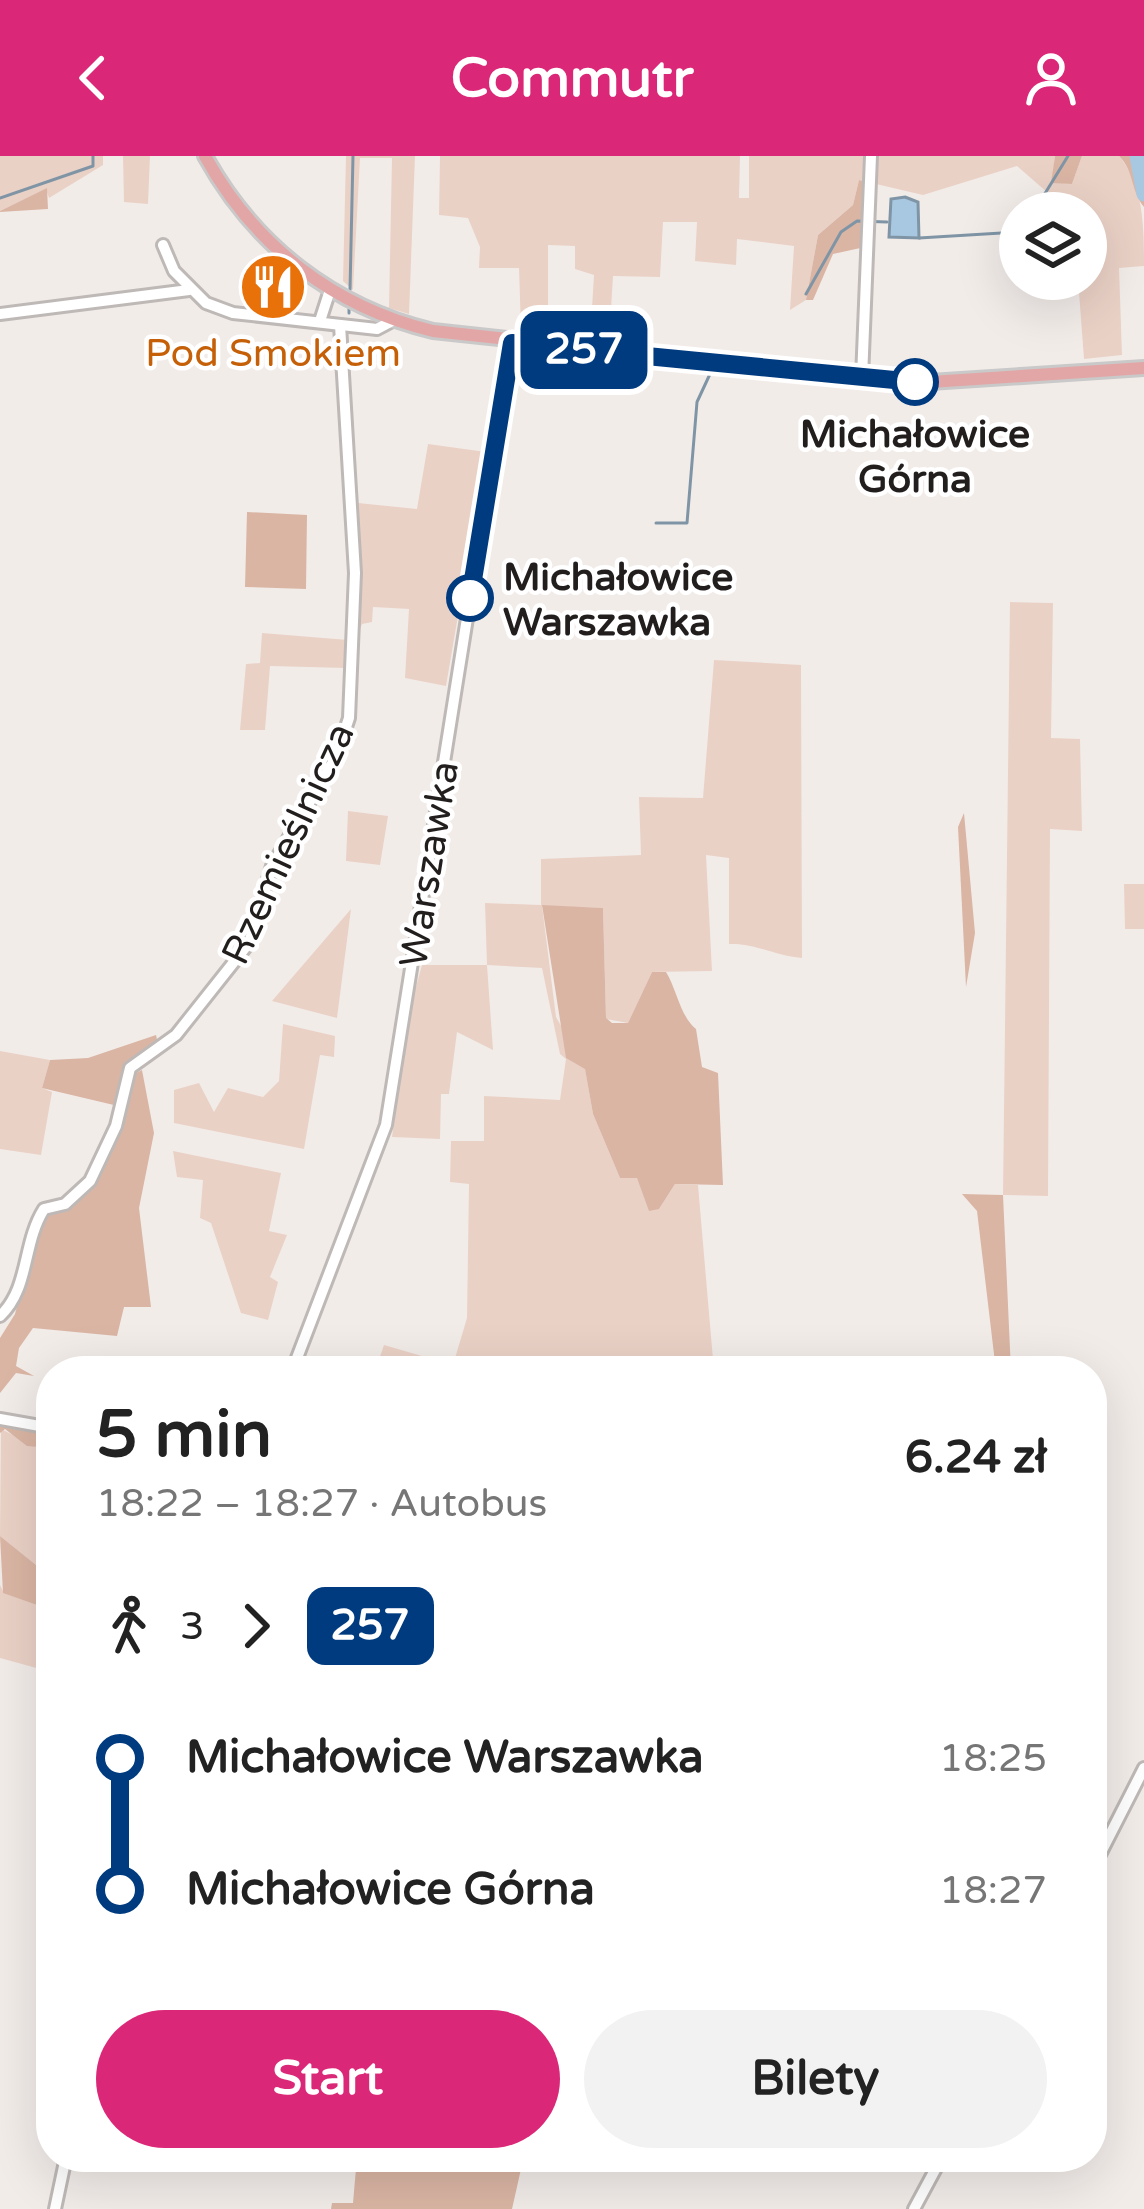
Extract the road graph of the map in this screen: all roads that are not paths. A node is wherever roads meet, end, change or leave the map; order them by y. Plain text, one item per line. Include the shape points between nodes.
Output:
1 (205, 156) edge
2 (871, 156) edge
3 (163, 245) dead end
4 (189, 290) junction
5 (331, 290) junction
6 (0, 314) edge
7 (394, 320) junction
8 (320, 321) junction
9 (340, 325) junction
10 (512, 343) junction
11 (1144, 368) edge
12 (862, 378) junction
13 (0, 1316) edge
14 (298, 1356) edge
15 (0, 1419) edge
16 (36, 1425) edge
17 (1144, 1768) edge
18 (1107, 1841) edge
19 (63, 2172) edge
20 (934, 2172) edge
21 (55, 2209) edge
22 (914, 2209) edge

1 - 5 main road via 265,238
2 - 12 street
3 - 4 street
4 - 6 street
4 - 8 street via 233,313
5 - 7 main road
5 - 8 street
7 - 9 street via 377,329
7 - 10 main road
8 - 9 street
9 - 13 street, Rzemieślnicza via 356,573 349,718 336,757 272,866 248,943 176,1035 130,1068 100,1164 65,1204 44,1209 30,1232 13,1304
10 - 12 main road
10 - 14 street, Warszawka via 386,1124
11 - 12 main road via 947,383
15 - 16 street
17 - 18 street
19 - 21 street
20 - 22 street

